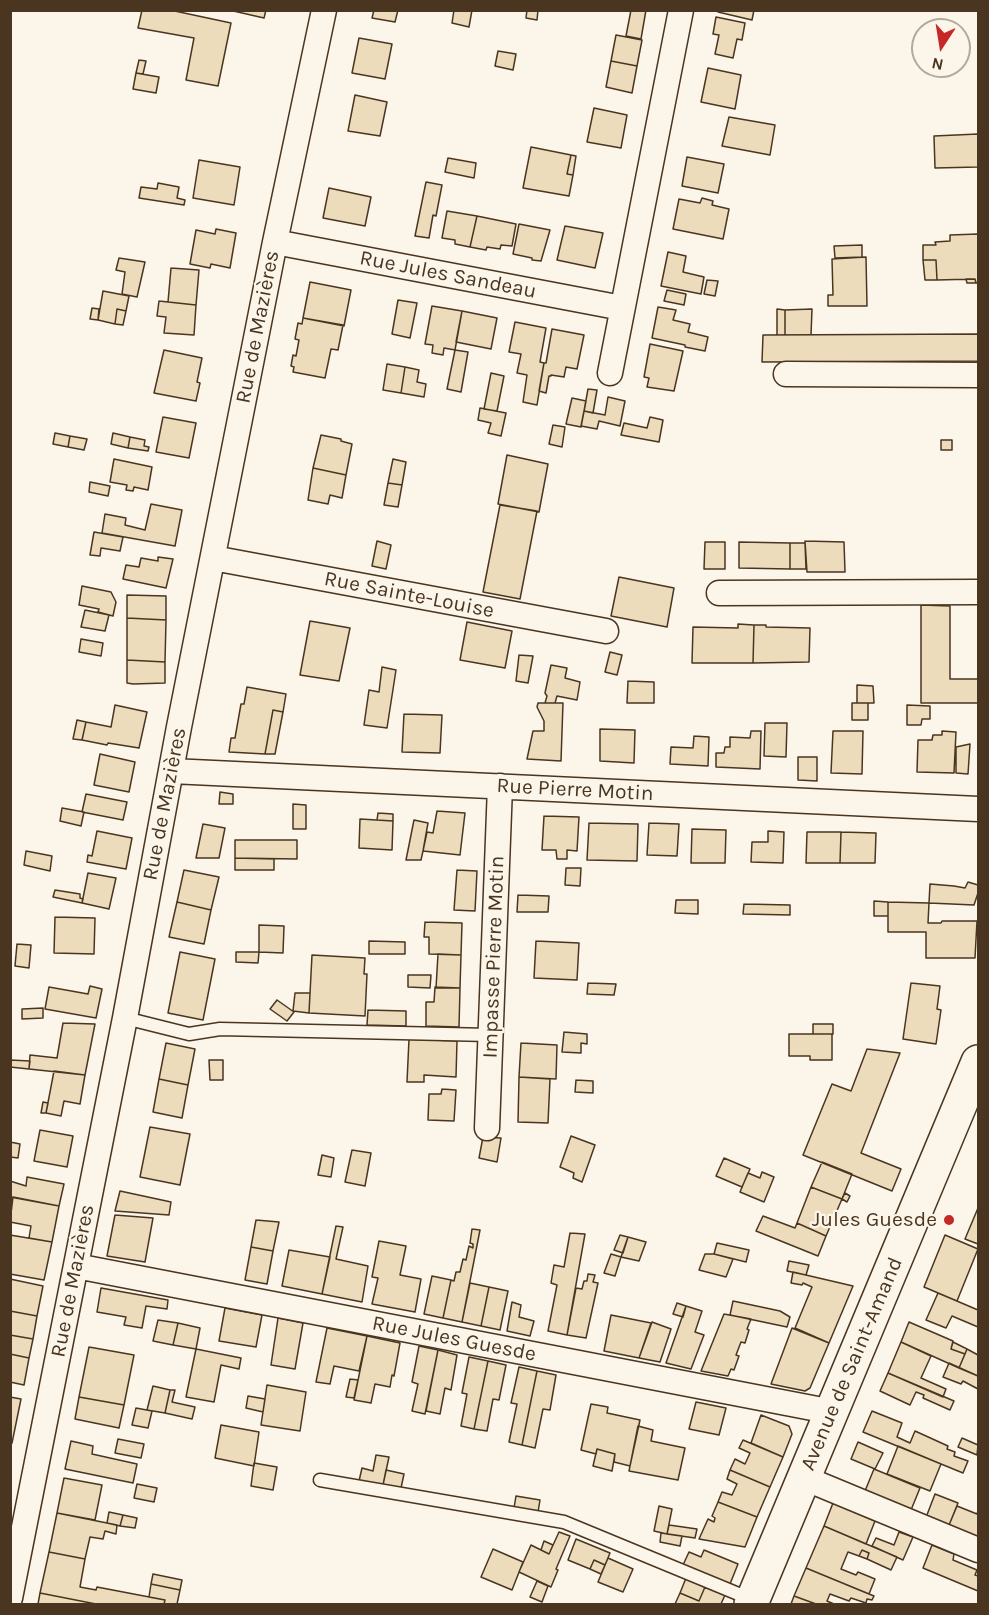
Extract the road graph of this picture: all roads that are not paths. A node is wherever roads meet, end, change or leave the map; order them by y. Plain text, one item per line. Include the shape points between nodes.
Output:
1 (324, 10) edge
2 (681, 10) edge
3 (275, 242) junction
4 (621, 308) junction
5 (610, 373) dead end
6 (786, 374) dead end
7 (978, 375) edge
8 (213, 558) junction
9 (978, 592) edge
10 (718, 593) dead end
11 (606, 631) dead end
12 (171, 771) junction
13 (500, 786) junction
14 (978, 809) edge
15 (126, 1018) junction
16 (490, 1035) junction
17 (978, 1062) edge
18 (487, 1128) dead end
19 (76, 1266) junction
20 (833, 1412) junction
21 (804, 1478) junction
22 (320, 1479) dead end
23 (978, 1550) edge
24 (10, 1598) edge
25 (752, 1602) edge

1 - 3 street, Rue de Mazières
2 - 4 street
3 - 4 street, Rue Jules Sandeau
3 - 8 street, Rue de Mazières
4 - 5 street
6 - 7 street
8 - 11 street, Rue Sainte-Louise
8 - 12 street, Rue de Mazières
9 - 10 street
12 - 13 street, Rue Pierre Motin
12 - 15 street, Rue de Mazières
13 - 14 street, Rue Pierre Motin
13 - 16 street, Impasse Pierre Motin
15 - 16 lane via 189,1034 220,1029
15 - 19 street, Rue de Mazières
16 - 18 street, Impasse Pierre Motin
17 - 20 main road, Avenue de Saint-Amand
19 - 20 street, Rue Jules Guesde
19 - 24 street, Rue de Mazières
20 - 21 main road, Avenue de Saint-Amand
21 - 23 street
21 - 25 main road, Avenue de Saint-Amand
22 - 25 lane, Avenue de Saint-Amand via 564,1522

